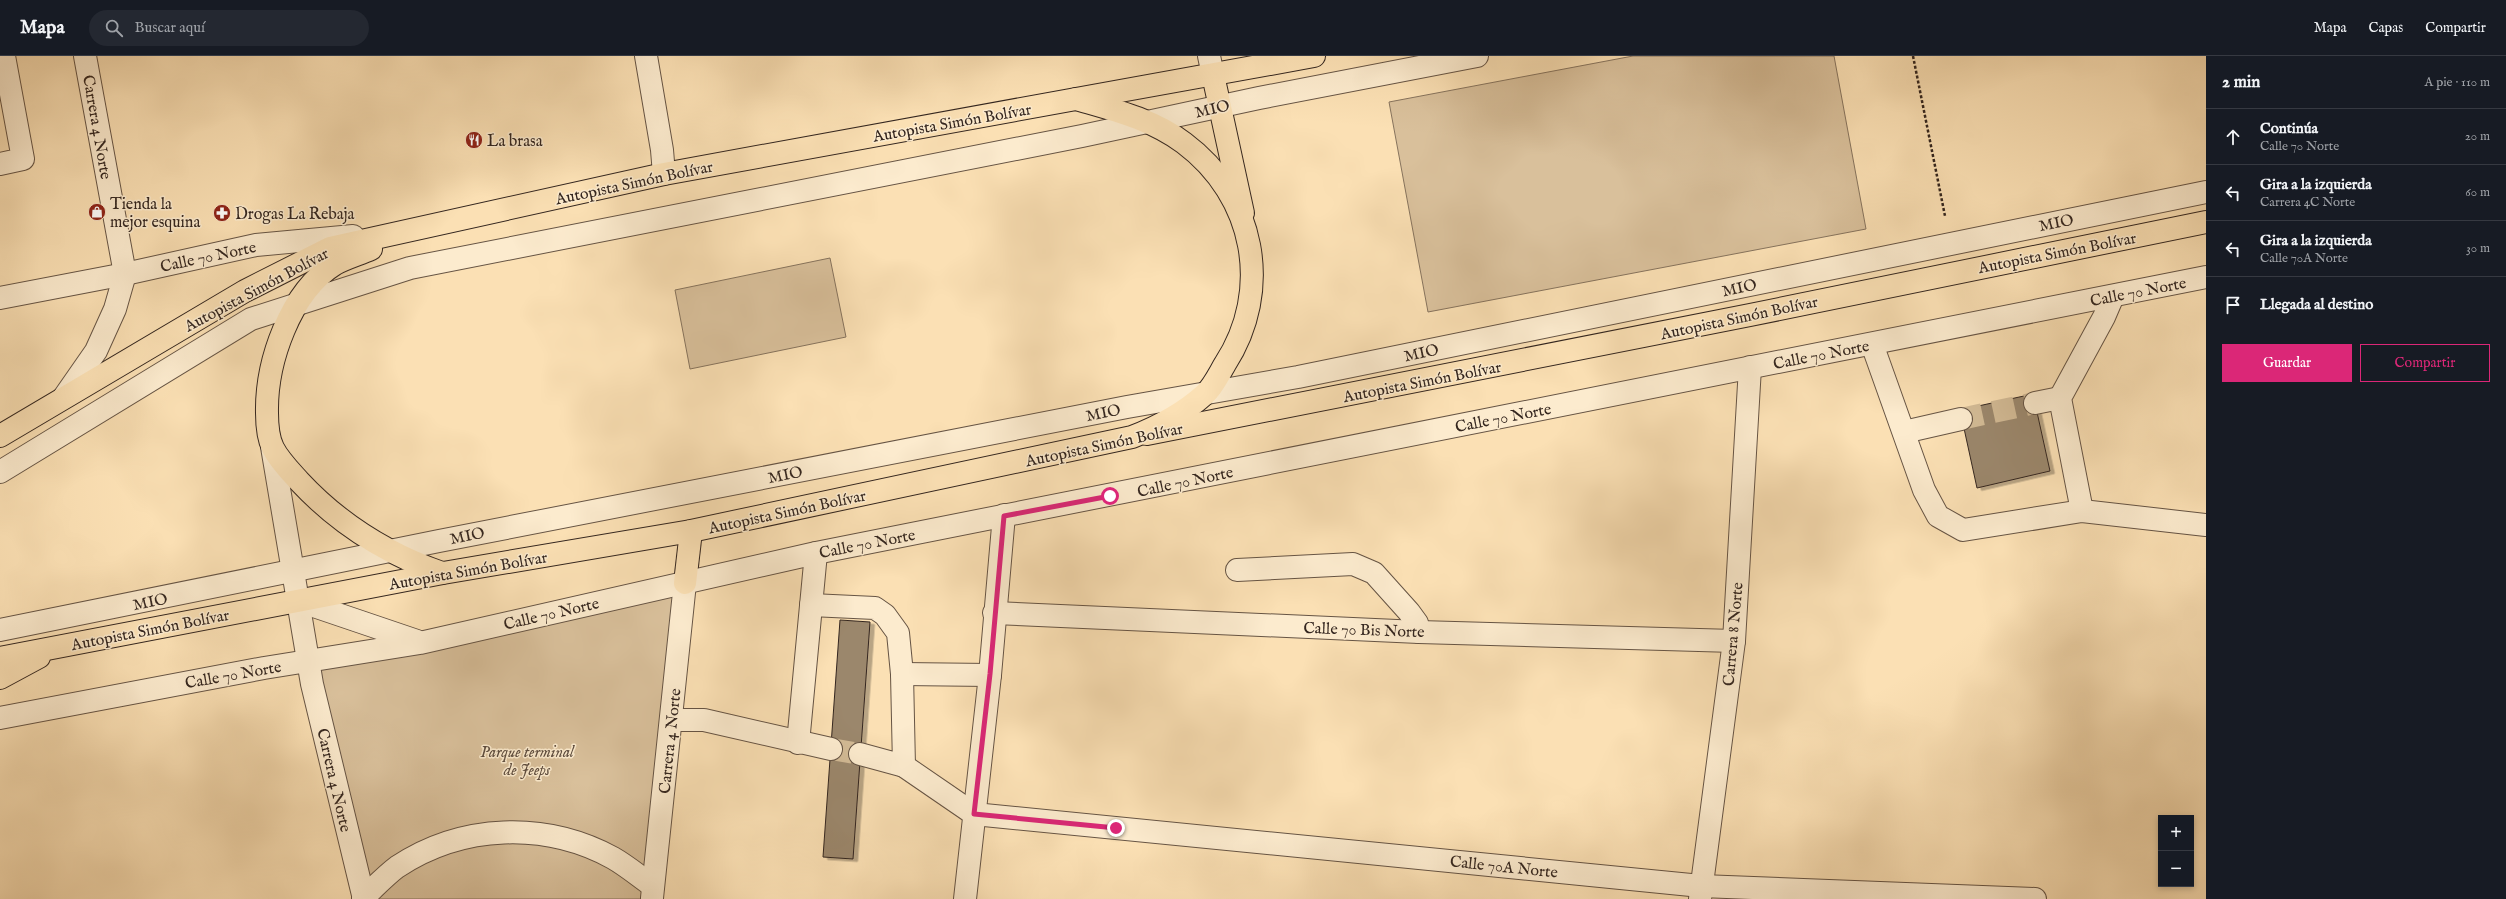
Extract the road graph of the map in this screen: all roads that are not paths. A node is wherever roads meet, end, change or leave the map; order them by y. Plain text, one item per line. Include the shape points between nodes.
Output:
1 (4, 56) edge
2 (85, 56) edge
3 (646, 56) edge
4 (1314, 56) edge
5 (1477, 56) edge
6 (1211, 66) edge
7 (1076, 99) junction
8 (1219, 106) junction
9 (1148, 122) junction
10 (0, 164) edge
11 (664, 174) junction
12 (2206, 192) edge
13 (2206, 222) edge
14 (418, 228) junction
15 (1247, 232) junction
16 (125, 274) junction
17 (2206, 277) edge
18 (2113, 296) junction
19 (0, 298) edge
20 (298, 305) junction
21 (1872, 344) junction
22 (1750, 368) junction
23 (1205, 394) junction
24 (64, 397) junction
25 (2060, 398) junction
26 (2035, 403) tunnel mouth
27 (1961, 419) tunnel mouth
28 (1904, 432) junction
29 (0, 436) edge
30 (1132, 437) junction
31 (272, 447) junction
32 (0, 472) edge
33 (2082, 511) junction
34 (1004, 516) junction
35 (2206, 526) edge
36 (691, 531) junction
37 (389, 551) junction
38 (816, 553) junction
39 (1237, 570) dead end
40 (294, 572) junction
41 (443, 573) junction
42 (685, 583) junction
43 (299, 601) junction
44 (811, 604) junction
45 (994, 613) junction
46 (0, 630) edge
47 (1419, 632) junction
48 (1734, 641) junction
49 (420, 642) junction
50 (58, 647) junction
51 (0, 658) edge
52 (309, 661) junction
53 (902, 674) junction
54 (990, 674) junction
55 (0, 678) edge
56 (0, 718) edge
57 (671, 720) junction
58 (798, 743) junction
59 (831, 749) tunnel mouth
60 (860, 754) tunnel mouth
61 (904, 766) junction
62 (974, 814) junction
63 (652, 892) edge
64 (1700, 892) edge
65 (364, 898) edge
66 (965, 899) edge
67 (2035, 899) edge

1 - 10 street via 23,159
2 - 16 street, Carrera 4 Norte
3 - 11 street
4 - 6 main road, Autopista Simón Bolívar
5 - 8 street, MIO
6 - 7 main road, Autopista Simón Bolívar
6 - 8 main road
7 - 9 main road
7 - 11 main road, Autopista Simón Bolívar
8 - 9 street, MIO
8 - 15 main road
9 - 15 main road via 1185,144 1205,162 1223,183 1237,207
9 - 20 street, MIO via 410,268
11 - 14 main road, Autopista Simón Bolívar
12 - 23 street, MIO
13 - 30 main road, Autopista Simón Bolívar via 1734,319
14 - 16 street, Calle 70 Norte via 256,245
14 - 20 main road via 335,264
14 - 24 main road, Autopista Simón Bolívar via 330,248 245,291
15 - 23 main road via 1253,274 1246,316 1230,356
16 - 19 street, Calle 70 Norte
16 - 24 street, Carrera 4 Norte via 115,309 96,351
17 - 18 street, Calle 70 Norte
18 - 21 street, Calle 70 Norte
18 - 25 street
20 - 31 main road via 278,342 270,373 267,424
20 - 32 street, MIO via 251,318
21 - 22 street, Calle 70 Norte
21 - 28 street
22 - 34 street, Calle 70 Norte
22 - 48 street, Carrera 8 Norte
23 - 30 main road via 1172,418
23 - 37 street, MIO
24 - 29 main road, Autopista Simón Bolívar
25 - 26 street
25 - 33 street
27 - 28 street
28 - 33 street via 1924,490 1938,516 1963,530
30 - 36 main road, Autopista Simón Bolívar
31 - 37 main road via 324,506 344,523
31 - 40 street, Carrera 4 Norte
33 - 35 street
34 - 38 street, Calle 70 Norte
34 - 45 street
36 - 41 main road, Autopista Simón Bolívar
36 - 42 main road
37 - 40 street, MIO
37 - 41 main road
38 - 42 street, Calle 70 Norte
38 - 44 street
39 - 47 street via 1352,564 1374,573 1409,612 1417,623
40 - 43 street, Carrera 4 Norte
40 - 46 street, MIO
41 - 43 main road, Autopista Simón Bolívar
42 - 49 street, Calle 70 Norte
42 - 57 street, Carrera 4 Norte
43 - 49 street
43 - 50 main road, Autopista Simón Bolívar
43 - 52 street, Carrera 4 Norte
44 - 53 street via 875,608 885,615 898,633
44 - 58 street
45 - 47 street, Calle 70 Bis Norte
45 - 54 street
47 - 48 street, Calle 70 Bis Norte
48 - 64 street, Carrera 8 Norte
49 - 52 street, Calle 70 Norte
50 - 51 main road, Autopista Simón Bolívar
50 - 55 main road
52 - 56 street, Calle 70 Norte
52 - 65 street, Carrera 4 Norte via 312,684
53 - 54 street
53 - 61 street
54 - 62 street
57 - 58 street via 704,720
57 - 63 street, Carrera 4 Norte
58 - 59 street
60 - 61 street
61 - 62 street
62 - 64 street, Calle 70A Norte
62 - 66 street
63 - 65 street via 614,858 572,840 519,832 481,833 437,846 397,868
64 - 67 street, Calle 70A Norte

